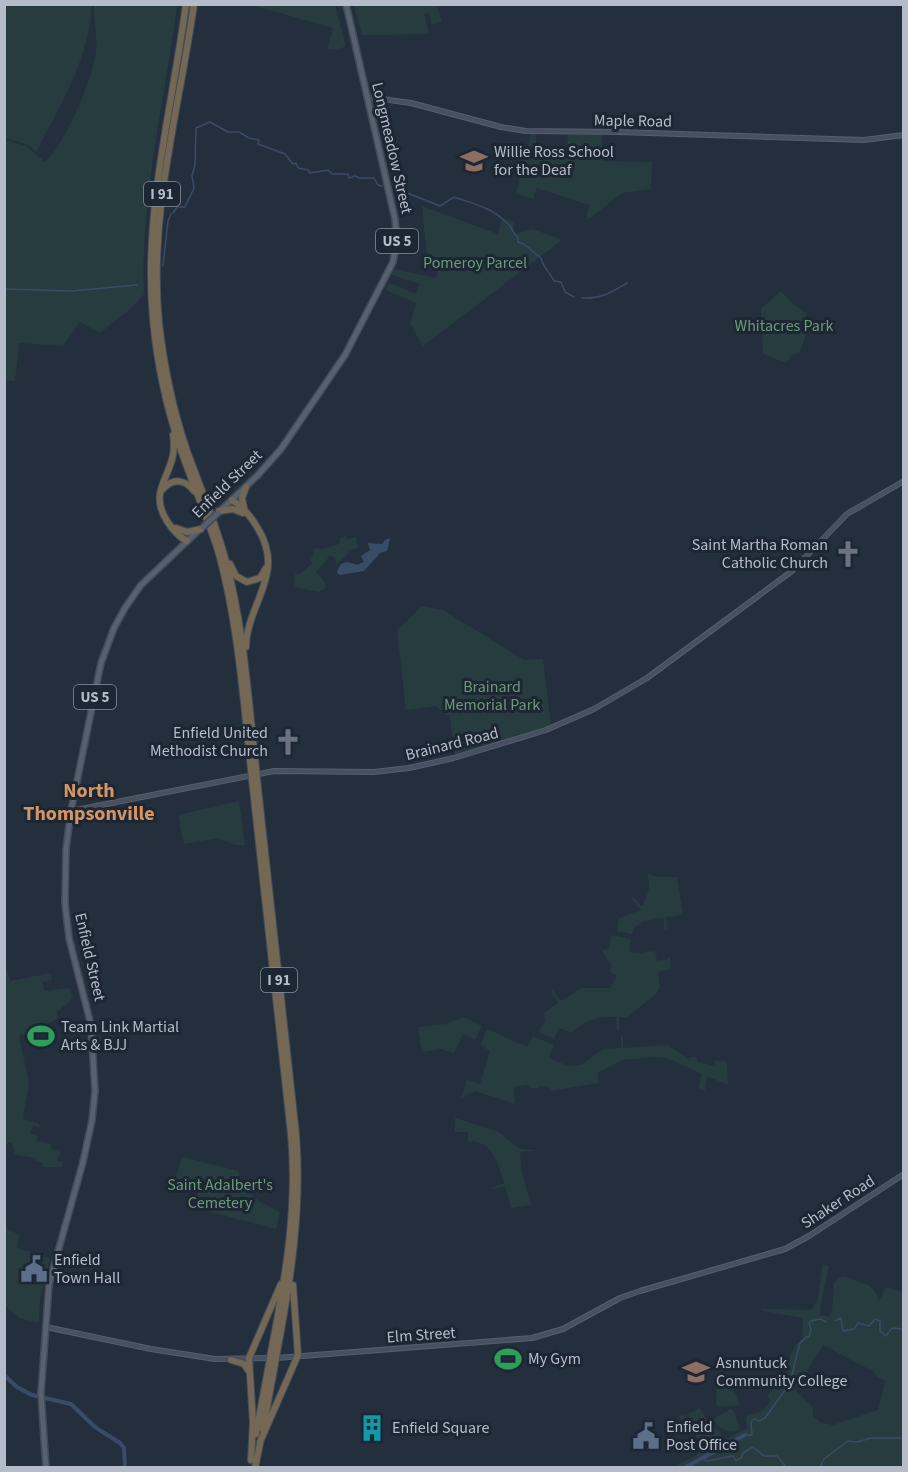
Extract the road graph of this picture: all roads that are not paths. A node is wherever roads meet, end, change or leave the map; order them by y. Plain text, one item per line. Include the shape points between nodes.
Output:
1 (186, 4) edge
2 (194, 4) edge
3 (346, 4) edge
4 (366, 96) junction
5 (903, 135) edge
6 (322, 388) joint
7 (170, 412) junction
8 (903, 481) edge
9 (246, 487) junction
10 (232, 500) junction
11 (203, 508) junction
12 (219, 512) junction
13 (245, 513) junction
14 (176, 528) junction
15 (202, 528) junction
16 (221, 541) junction
17 (187, 542) junction
18 (245, 666) junction
19 (253, 769) junction
20 (255, 779) junction
21 (71, 811) junction
22 (903, 1174) edge
23 (785, 1249) joint
24 (294, 1258) junction
25 (286, 1271) junction
26 (45, 1327) junction
27 (274, 1352) junction
28 (298, 1356) junction
29 (249, 1359) junction
30 (231, 1360) junction
31 (272, 1364) junction
32 (249, 1372) junction
33 (260, 1442) junction
34 (254, 1466) edge
35 (46, 1467) edge

1 - 7 highway, I 91 via 157,175 151,241 154,328
2 - 16 highway, I 91 via 161,195 157,295 174,408
3 - 4 main road, Longmeadow Street / US 5
4 - 5 main road, Maple Road via 534,131 857,140
4 - 6 main road, Longmeadow Street / US 5 via 394,219 396,247 389,271 357,333
6 - 9 main road, Enfield Street / US 5 via 281,449
7 - 11 highway, I 91
7 - 17 highway via 174,455 159,500 167,522
8 - 21 main road, Brainard Road via 847,514 792,571 647,678 594,709 546,730 425,765 374,772 274,771
9 - 10 main road, Enfield Street / US 5
9 - 13 highway via 242,502
10 - 12 main road, Enfield Street / US 5
10 - 13 highway
11 - 14 highway via 188,484 168,484 162,491 161,502
11 - 19 highway, I 91 via 231,608
12 - 13 highway via 231,509
12 - 15 main road, Enfield Street / US 5, bridge
13 - 16 highway via 264,548 263,575 252,582 239,579
13 - 18 highway via 264,540 269,566 247,637
14 - 15 highway via 187,532
14 - 17 highway
15 - 17 main road, Enfield Street / US 5
16 - 18 highway, I 91 via 236,601
17 - 21 main road, Enfield Street / US 5 via 141,585 114,628 100,667
18 - 19 highway, I 91
19 - 20 highway, I 91, bridge
20 - 24 highway, I 91 via 297,1140
20 - 25 highway, I 91 via 291,1138 293,1198
21 - 26 main road, Enfield Street / US 5 via 65,903 69,938 91,1025 95,1091 83,1161 49,1284
22 - 23 main road, Shaker Road
23 - 28 main road, Elm Street via 620,1298 563,1329 537,1337
24 - 27 highway, I 91
24 - 28 highway via 292,1293
25 - 27 highway, I 91
25 - 29 highway
26 - 30 main road, Elm Street
26 - 35 main road, Enfield Street / US 5 via 41,1397
27 - 31 highway, I 91, bridge
28 - 29 main road, Elm Street
28 - 33 highway
29 - 30 main road, Elm Street
29 - 32 highway
30 - 32 highway via 244,1365
31 - 33 highway, I 91
31 - 34 highway, I 91
32 - 34 highway
33 - 34 highway, I 91

